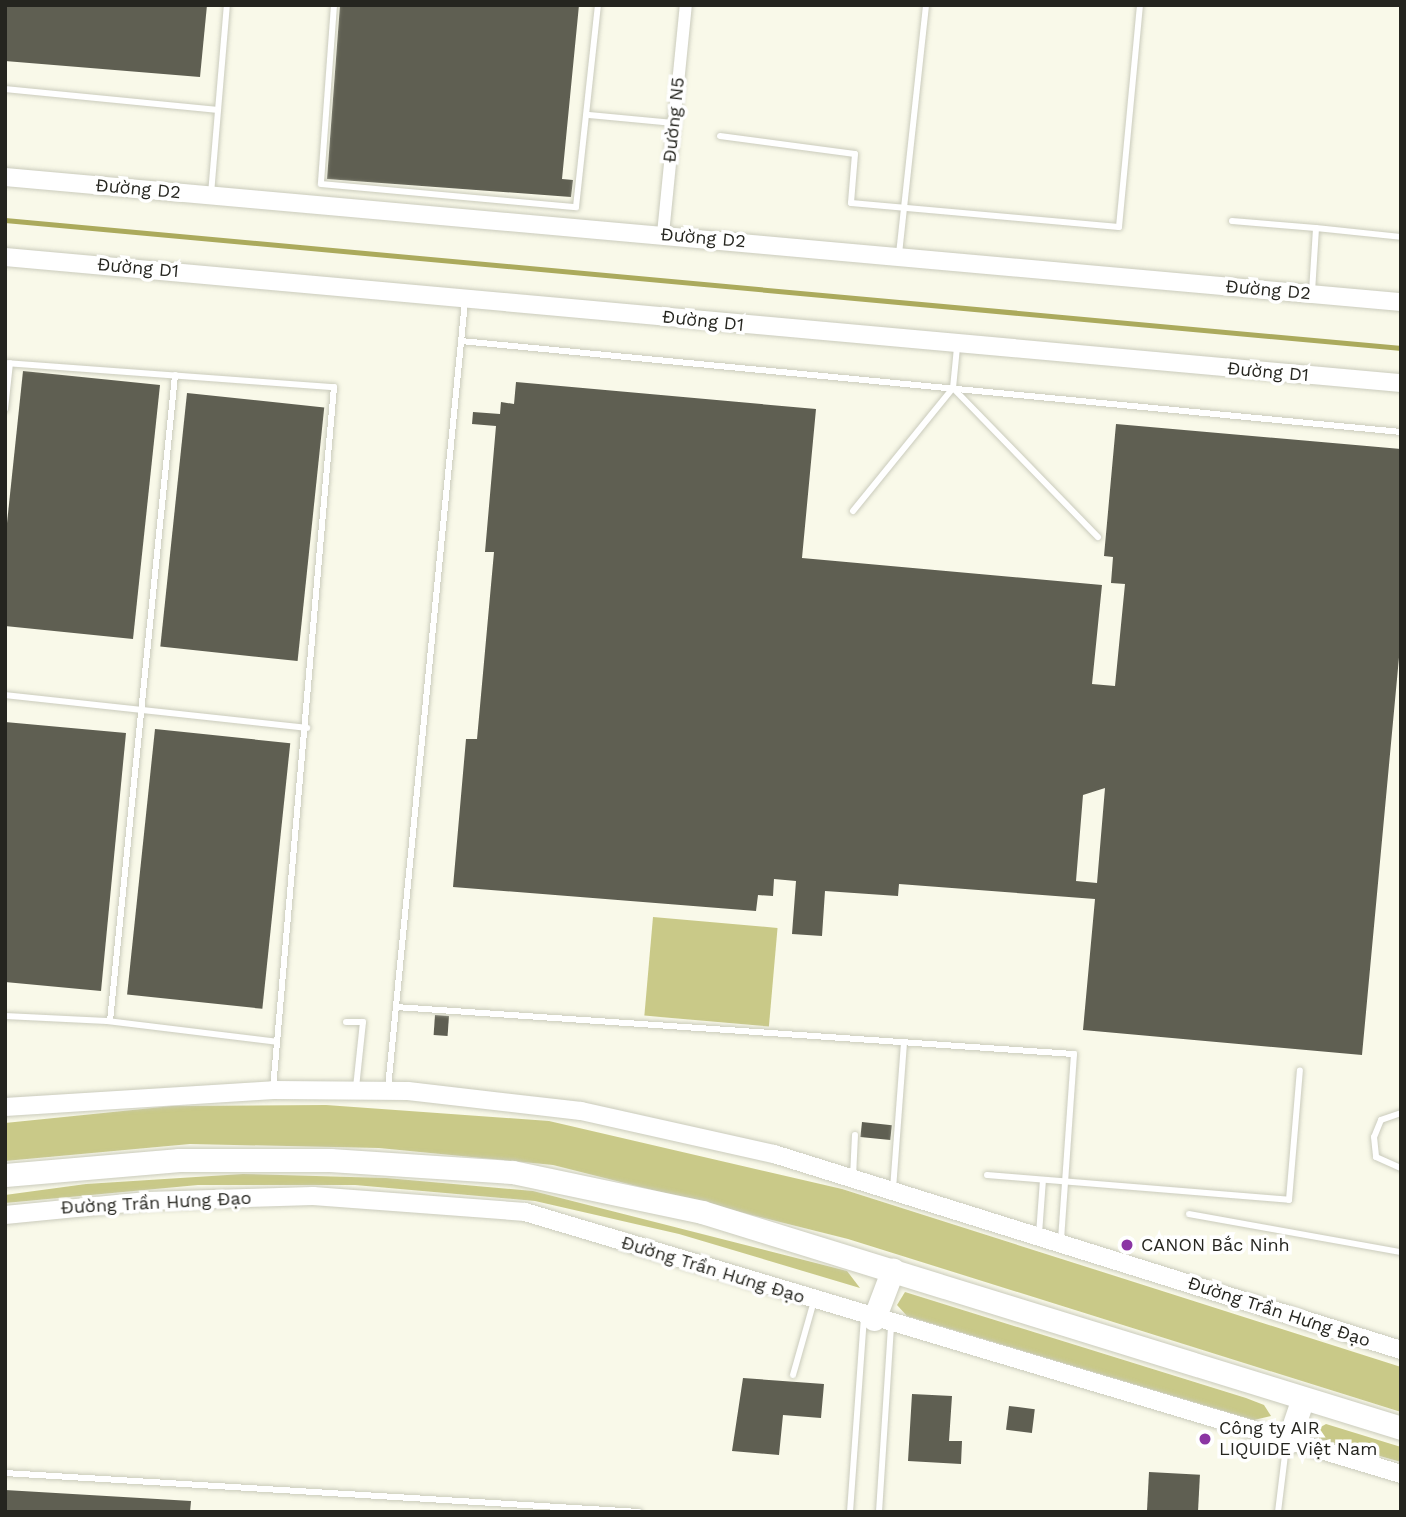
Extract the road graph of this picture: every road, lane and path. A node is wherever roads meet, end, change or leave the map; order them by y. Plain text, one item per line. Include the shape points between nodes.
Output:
1 (227, 5) edge
2 (334, 5) edge
3 (598, 5) edge
4 (686, 5) edge
5 (926, 5) edge
6 (1140, 5) edge
7 (5, 89) edge
8 (218, 110) junction
9 (589, 115) junction
10 (674, 123) junction
11 (720, 136) dead end
12 (5, 177) edge
13 (211, 196) junction
14 (904, 207) junction
15 (1232, 221) dead end
16 (1316, 228) junction
17 (663, 234) junction
18 (1401, 237) edge
19 (5, 257) edge
20 (899, 257) junction
21 (1312, 294) junction
22 (465, 296) junction
23 (1401, 302) edge
24 (461, 341) junction
25 (957, 347) junction
26 (8, 363) edge
27 (175, 375) junction
28 (1401, 383) edge
29 (953, 388) junction
30 (5, 409) edge
31 (1401, 432) edge
32 (853, 511) dead end
33 (1098, 537) dead end
34 (5, 695) edge
35 (143, 710) junction
36 (307, 728) junction
37 (396, 1007) junction
38 (5, 1016) edge
39 (110, 1021) junction
40 (346, 1022) dead end
41 (278, 1042) junction
42 (904, 1044) junction
43 (1300, 1070) dead end
44 (273, 1090) junction
45 (356, 1090) junction
46 (388, 1091) junction
47 (5, 1107) edge
48 (1401, 1114) edge
49 (855, 1135) dead end
50 (1401, 1168) edge
51 (5, 1175) edge
52 (986, 1175) dead end
53 (853, 1178) junction
54 (1043, 1180) junction
55 (1065, 1182) junction
56 (893, 1191) junction
57 (1189, 1214) dead end
58 (5, 1215) edge
59 (1039, 1236) junction
60 (1061, 1242) junction
61 (1401, 1252) edge
62 (892, 1269) junction
63 (814, 1301) junction
64 (876, 1320) junction
65 (1401, 1350) edge
66 (793, 1375) dead end
67 (1303, 1398) junction
68 (1401, 1428) edge
69 (1288, 1442) junction
70 (5, 1473) edge
71 (1401, 1474) edge
72 (639, 1512) edge
73 (850, 1512) edge
74 (879, 1512) edge
75 (1278, 1512) edge

1 - 8 lane
2 - 9 lane via 321,184 576,207
3 - 9 lane
4 - 10 street, Đường N5
5 - 14 lane
6 - 14 lane via 1119,227
7 - 8 lane
8 - 13 lane
9 - 10 lane
10 - 17 street, Đường N5
11 - 14 lane via 855,154 851,202
12 - 13 main road, Đường D2
13 - 17 main road, Đường D2
14 - 20 lane
15 - 16 lane
16 - 18 lane
16 - 21 lane
17 - 20 main road, Đường D2
19 - 22 main road, Đường D1
20 - 21 main road, Đường D2
21 - 23 main road, Đường D2
22 - 24 lane
22 - 25 main road, Đường D1
24 - 29 lane
24 - 37 lane
25 - 28 main road, Đường D1
25 - 29 lane
26 - 27 lane
26 - 30 lane
27 - 35 lane
27 - 36 lane via 334,387
29 - 31 lane
29 - 32 lane
29 - 33 lane
34 - 35 lane
35 - 36 lane
35 - 39 lane
36 - 41 lane
37 - 42 lane
37 - 46 lane
38 - 39 lane
39 - 41 lane
40 - 45 lane via 363,1022
41 - 44 lane
42 - 55 lane via 1074,1054
42 - 56 lane
43 - 55 lane via 1289,1200
44 - 45 main road, Đường Trần Hưng Đạo
44 - 47 main road, Đường Trần Hưng Đạo
45 - 46 main road, Đường Trần Hưng Đạo
46 - 53 main road, Đường Trần Hưng Đạo via 581,1111
48 - 50 lane via 1381,1120 1374,1137 1376,1157
49 - 53 lane
51 - 62 highway via 179,1160 330,1160 513,1172 702,1212
52 - 54 lane
53 - 56 main road, Đường Trần Hưng Đạo
54 - 55 lane
54 - 59 lane
55 - 60 lane
56 - 59 main road, Đường Trần Hưng Đạo
57 - 61 lane
58 - 63 main road, Đường Trần Hưng Đạo via 148,1201 300,1196 496,1207
59 - 60 main road, Đường Trần Hưng Đạo
60 - 65 main road, Đường Trần Hưng Đạo
62 - 64 highway
62 - 67 highway
63 - 64 main road, Đường Trần Hưng Đạo
63 - 66 lane
64 - 69 main road, Đường Trần Hưng Đạo
64 - 73 lane
64 - 74 lane
67 - 68 highway
67 - 69 highway
69 - 71 main road, Đường Trần Hưng Đạo
69 - 75 lane
70 - 72 lane

